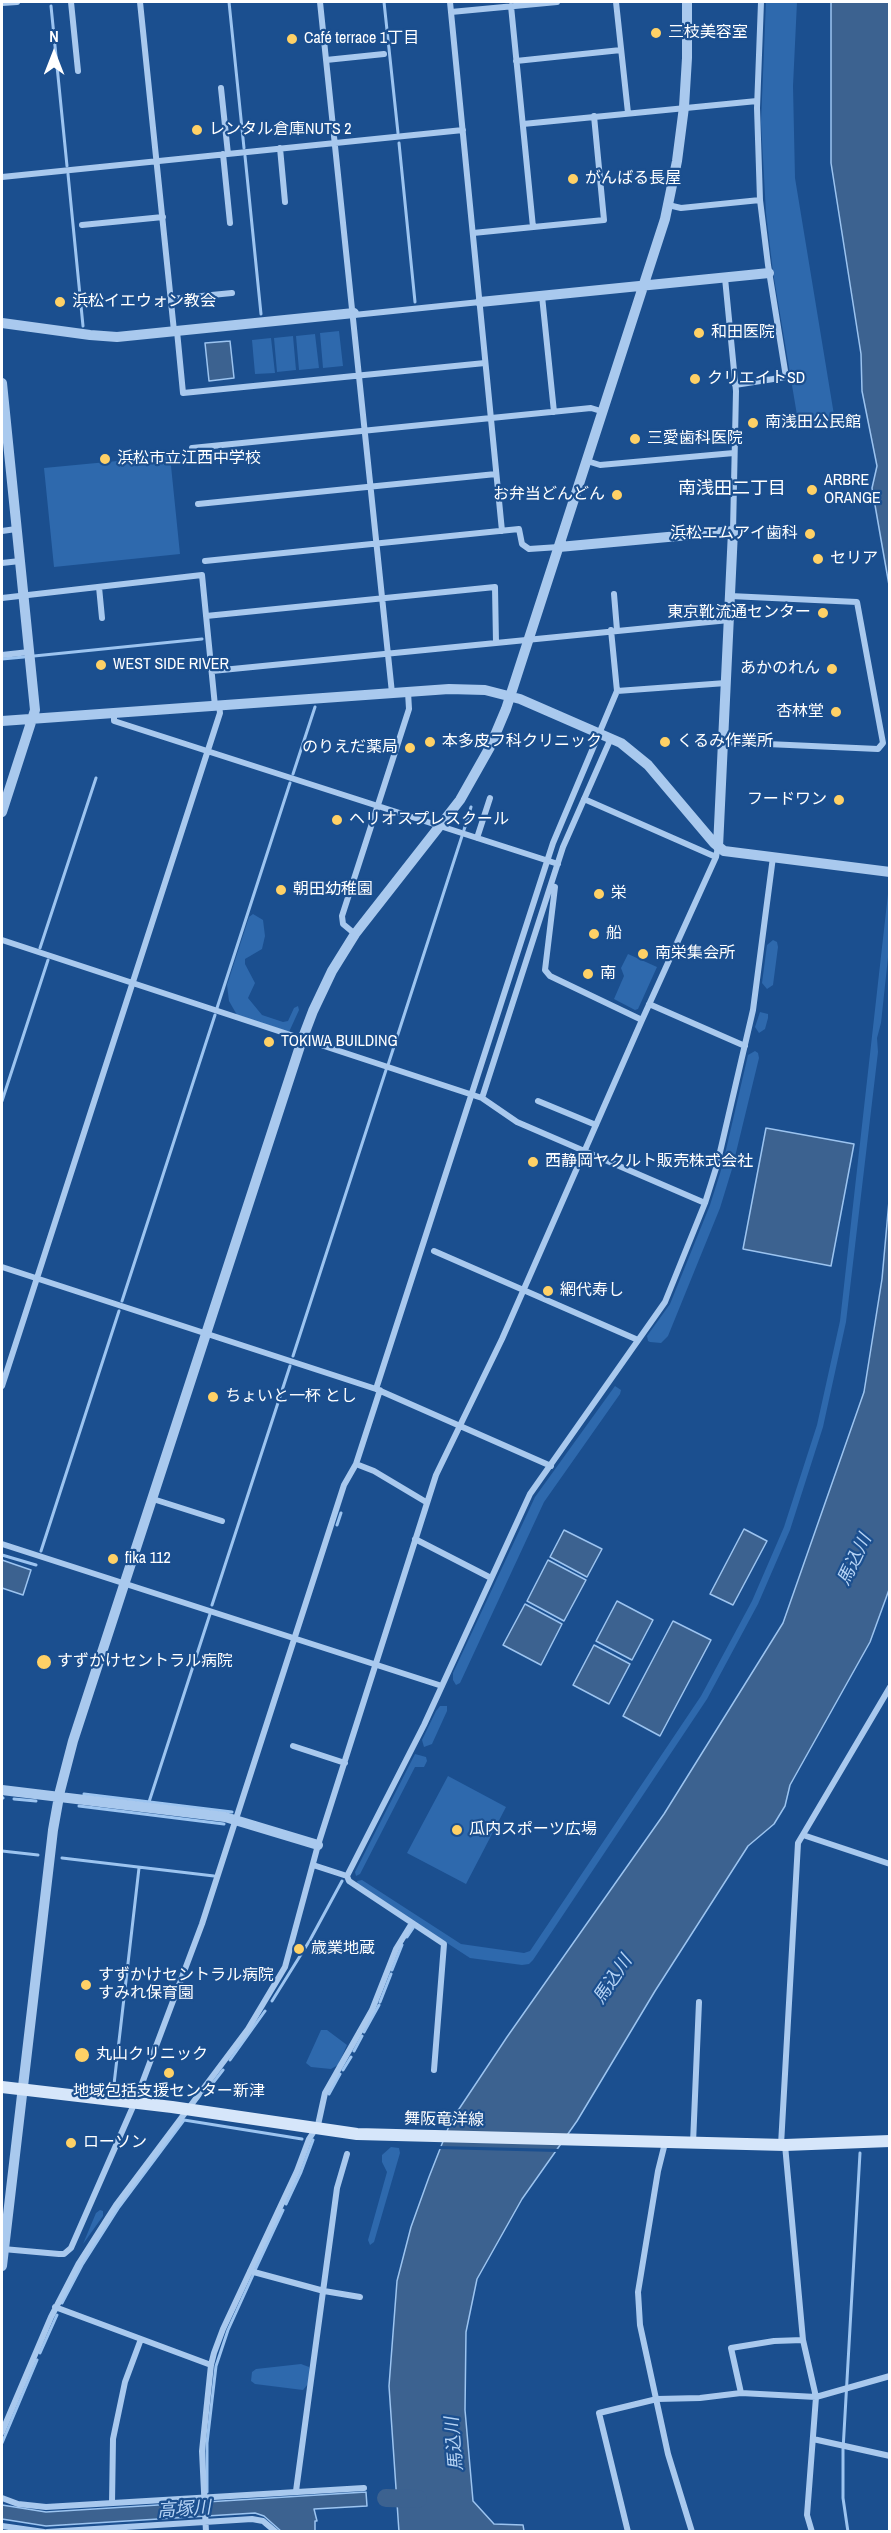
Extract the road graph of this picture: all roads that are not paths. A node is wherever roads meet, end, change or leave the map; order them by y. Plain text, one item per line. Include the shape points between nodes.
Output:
1 (16, 2) edge
2 (71, 2) edge
3 (140, 2) edge
4 (320, 2) edge
5 (450, 2) edge
6 (557, 2) edge
7 (616, 2) edge
8 (687, 2) edge
9 (761, 2) edge
10 (2, 3) edge
11 (511, 6) junction
12 (451, 12) junction
13 (621, 50) junction
14 (384, 54) dead end
15 (326, 60) junction
16 (516, 60) junction
17 (78, 71) dead end
18 (221, 88) dead end
19 (757, 101) junction
20 (684, 107) junction
21 (628, 113) junction
22 (594, 116) junction
23 (523, 124) junction
24 (463, 130) junction
25 (335, 143) junction
26 (280, 148) junction
27 (225, 154) junction
28 (157, 161) junction
29 (2, 177) edge
30 (760, 200) junction
31 (285, 202) dead end
32 (668, 205) junction
33 (162, 217) junction
34 (230, 223) dead end
35 (82, 225) dead end
36 (533, 227) junction
37 (473, 233) junction
38 (769, 273) junction
39 (724, 278) junction
40 (645, 286) junction
41 (232, 293) dead end
42 (542, 296) junction
43 (171, 299) junction
44 (480, 302) junction
45 (354, 314) junction
46 (2, 323) edge
47 (176, 331) junction
48 (485, 363) junction
49 (360, 375) junction
50 (2, 382) edge
51 (735, 385) junction
52 (554, 412) junction
53 (603, 412) junction
54 (491, 418) junction
55 (366, 430) junction
56 (192, 448) dead end
57 (734, 453) junction
58 (587, 461) junction
59 (496, 474) junction
60 (371, 487) junction
61 (198, 504) dead end
62 (16, 529) junction
63 (2, 531) edge
64 (502, 531) junction
65 (733, 531) junction
66 (377, 543) junction
67 (559, 547) junction
68 (20, 561) junction
69 (205, 561) dead end
70 (2, 563) edge
71 (99, 587) junction
72 (614, 594) dead end
73 (23, 596) junction
74 (730, 596) junction
75 (2, 598) edge
76 (383, 599) junction
77 (206, 616) junction
78 (102, 618) dead end
79 (729, 620) junction
80 (614, 630) junction
81 (529, 638) junction
82 (496, 643) junction
83 (28, 652) junction
84 (388, 654) junction
85 (2, 655) edge
86 (212, 671) junction
87 (726, 683) junction
88 (408, 692) junction
89 (617, 692) junction
90 (392, 693) junction
91 (510, 695) junction
92 (217, 705) junction
93 (114, 713) junction
94 (32, 719) junction
95 (2, 721) edge
96 (600, 733) junction
97 (611, 738) junction
98 (723, 742) junction
99 (207, 751) junction
100 (490, 798) dead end
101 (584, 799) junction
102 (377, 806) junction
103 (2, 812) edge
104 (440, 826) junction
105 (477, 838) junction
106 (717, 852) junction
107 (773, 857) junction
108 (547, 860) junction
109 (558, 864) junction
110 (890, 872) edge
111 (551, 886) junction
112 (355, 934) junction
113 (2, 940) edge
114 (132, 984) junction
115 (649, 1004) junction
116 (642, 1020) junction
117 (302, 1040) junction
118 (745, 1046) junction
119 (471, 1094) junction
120 (482, 1098) junction
121 (538, 1101) dead end
122 (596, 1125) junction
123 (585, 1151) junction
124 (705, 1203) junction
125 (434, 1251) dead end
126 (2, 1267) edge
127 (37, 1279) junction
128 (524, 1290) junction
129 (207, 1334) junction
130 (638, 1340) junction
131 (2, 1386) edge
132 (378, 1390) junction
133 (460, 1425) junction
134 (356, 1464) junction
135 (551, 1466) junction
136 (153, 1499) junction
137 (426, 1502) junction
138 (222, 1521) dead end
139 (415, 1539) junction
140 (2, 1544) edge
141 (490, 1578) junction
142 (125, 1583) junction
143 (294, 1637) junction
144 (377, 1663) junction
145 (441, 1686) junction
146 (890, 1687) edge
147 (293, 1746) dead end
148 (345, 1762) junction
149 (2, 1790) edge
150 (59, 1797) junction
151 (236, 1820) junction
152 (803, 1835) junction
153 (318, 1845) junction
154 (890, 1864) edge
155 (313, 1865) junction
156 (347, 1876) junction
157 (412, 1923) junction
158 (699, 2002) dead end
159 (434, 2070) dead end
160 (2, 2086) edge
161 (23, 2089) junction
162 (135, 2102) junction
163 (186, 2109) junction
164 (315, 2130) junction
165 (890, 2141) edge
166 (666, 2143) junction
167 (693, 2143) junction
168 (783, 2145) junction
169 (347, 2154) dead end
170 (3, 2249) edge
171 (2, 2266) edge
172 (250, 2271) junction
173 (324, 2290) junction
174 (360, 2297) dead end
175 (55, 2307) junction
176 (141, 2339) junction
177 (803, 2340) junction
178 (211, 2365) junction
179 (890, 2376) edge
180 (741, 2393) junction
181 (816, 2397) junction
182 (657, 2399) junction
183 (2, 2432) edge
184 (813, 2439) junction
185 (890, 2456) edge
186 (364, 2488) dead end
187 (296, 2491) junction
188 (2, 2498) edge
189 (203, 2498) junction
190 (112, 2503) junction
191 (204, 2520) junction
192 (2, 2526) edge
193 (115, 2529) edge
194 (28, 2531) edge
195 (46, 2532) edge
196 (206, 2532) edge
197 (276, 2532) edge
198 (628, 2532) edge
199 (692, 2532) edge
200 (812, 2532) edge

1 - 10 street
2 - 17 street
3 - 28 street
4 - 15 street
5 - 12 street
6 - 11 street
7 - 13 street
8 - 20 street
9 - 19 street
11 - 12 street
11 - 16 street
12 - 24 street
13 - 16 street
13 - 21 street
14 - 15 street
15 - 25 street
16 - 23 street
18 - 27 street
19 - 20 street
19 - 30 street
20 - 21 street
20 - 32 street
21 - 22 street
22 - 23 street
22 - 36 street via 604,220
23 - 36 street
24 - 25 street
24 - 37 street
25 - 26 street
25 - 45 street
26 - 27 street
26 - 31 street
27 - 28 street
27 - 34 street
28 - 29 street
28 - 33 street
30 - 32 street via 681,208
30 - 38 street
32 - 40 street
33 - 35 street
33 - 43 street
36 - 37 street
37 - 44 street
38 - 39 street
38 - 51 street via 786,377
39 - 40 street
39 - 51 street
40 - 42 street
40 - 53 street
41 - 43 street
42 - 44 street
42 - 52 street
43 - 47 street
44 - 45 street
44 - 48 street
45 - 47 street
45 - 49 street
46 - 47 street via 108,337
47 - 49 street via 183,393
48 - 49 street
48 - 54 street
49 - 55 street
50 - 62 street
51 - 57 street
52 - 53 street via 591,408
52 - 54 street
53 - 58 street
54 - 55 street
54 - 59 street
55 - 56 street
55 - 60 street
57 - 58 street via 600,465
57 - 65 street
58 - 67 street
59 - 60 street
59 - 64 street
60 - 61 street
60 - 66 street
62 - 63 street
62 - 68 street
64 - 66 street
64 - 67 street via 519,529 522,544 529,549
65 - 67 street
65 - 74 street
66 - 69 street
66 - 76 street
67 - 81 street
68 - 70 street
68 - 73 street
71 - 73 street
71 - 77 street via 202,575
71 - 78 street
72 - 80 street
73 - 75 street
73 - 83 street
74 - 79 street
74 - 98 street via 857,602 883,743 878,749
76 - 77 street
76 - 82 street via 495,588
76 - 84 street
77 - 86 street
79 - 80 street
79 - 87 street
80 - 81 street
80 - 89 street
81 - 82 street
81 - 91 street
82 - 84 street
83 - 85 street
83 - 94 street
84 - 86 street
84 - 90 street
86 - 92 street
87 - 89 street
87 - 98 street
88 - 90 street
88 - 91 street via 473,688
88 - 102 street via 409,709
89 - 96 street
90 - 92 street
91 - 96 street
91 - 104 street via 481,764
92 - 93 street
92 - 99 street via 220,714
93 - 94 street
93 - 99 street via 114,721
94 - 95 street
94 - 103 street
96 - 97 street
96 - 108 street
97 - 101 street
97 - 106 street via 648,765
98 - 106 street
99 - 102 street
99 - 114 street
100 - 105 street
101 - 106 street
101 - 109 street
102 - 104 street
102 - 112 street via 342,916 343,924
104 - 105 street
104 - 112 street
105 - 108 street
106 - 107 street
106 - 115 street
107 - 110 street
107 - 118 street
108 - 109 street
108 - 119 street
109 - 111 street
111 - 116 street via 555,887 545,970 550,976
111 - 120 street
112 - 117 street via 326,984
113 - 114 street
114 - 117 street
114 - 127 street
115 - 116 street
115 - 118 street
116 - 122 street
117 - 119 street
117 - 129 street
118 - 124 street
119 - 120 street
119 - 132 street
120 - 123 street via 517,1122
121 - 122 street
122 - 123 street
123 - 124 street
123 - 128 street
124 - 130 street via 665,1302
125 - 128 street
126 - 127 street
127 - 129 street
127 - 131 street
128 - 130 street
128 - 133 street
129 - 132 street
129 - 136 street
130 - 135 street
132 - 133 street
132 - 134 street
133 - 135 street
133 - 137 street
134 - 137 street
134 - 143 street via 344,1485
135 - 141 street via 530,1494
136 - 138 street
136 - 142 street
137 - 139 street
139 - 141 street
139 - 144 street
140 - 142 street
141 - 145 street
142 - 143 street
142 - 150 street
143 - 144 street
143 - 151 street
144 - 145 street
144 - 148 street
145 - 156 street
146 - 152 street
147 - 148 street
148 - 153 street
149 - 150 street
150 - 151 street
150 - 161 street
151 - 153 street
151 - 162 street via 202,1925
152 - 154 street
152 - 168 street via 798,1843
153 - 155 street
155 - 156 street
155 - 163 street via 282,1973 248,2029
156 - 157 street
157 - 159 street via 444,1944
157 - 164 street via 396,1949 372,2010 326,2092
158 - 167 street
160 - 161 main road, 舞阪竜洋線
161 - 162 main road, 舞阪竜洋線
161 - 170 street
162 - 163 main road, 舞阪竜洋線
162 - 170 street via 68,2252
163 - 164 main road, 舞阪竜洋線
163 - 175 street via 116,2205
164 - 166 main road, 舞阪竜洋線
164 - 172 street
165 - 168 main road, 舞阪竜洋線
166 - 167 main road, 舞阪竜洋線
166 - 182 street via 638,2292 640,2325
167 - 168 main road, 舞阪竜洋線
168 - 177 street
169 - 173 street via 337,2188
170 - 171 street
172 - 173 street
172 - 178 street
173 - 174 street
173 - 187 street
175 - 176 street
175 - 183 street
176 - 178 street
176 - 190 street via 125,2382 113,2439
177 - 180 street via 730,2348
177 - 181 street
178 - 189 street via 202,2451
179 - 181 street
180 - 181 street
180 - 182 street
181 - 184 street
182 - 198 street via 599,2413
182 - 199 street via 668,2454
184 - 185 street
184 - 200 street via 807,2515
186 - 187 street
187 - 189 street
188 - 190 street via 32,2506
189 - 190 street
189 - 191 street
191 - 193 street
191 - 196 street
191 - 197 street via 258,2519
192 - 194 street
193 - 195 street
194 - 195 street

